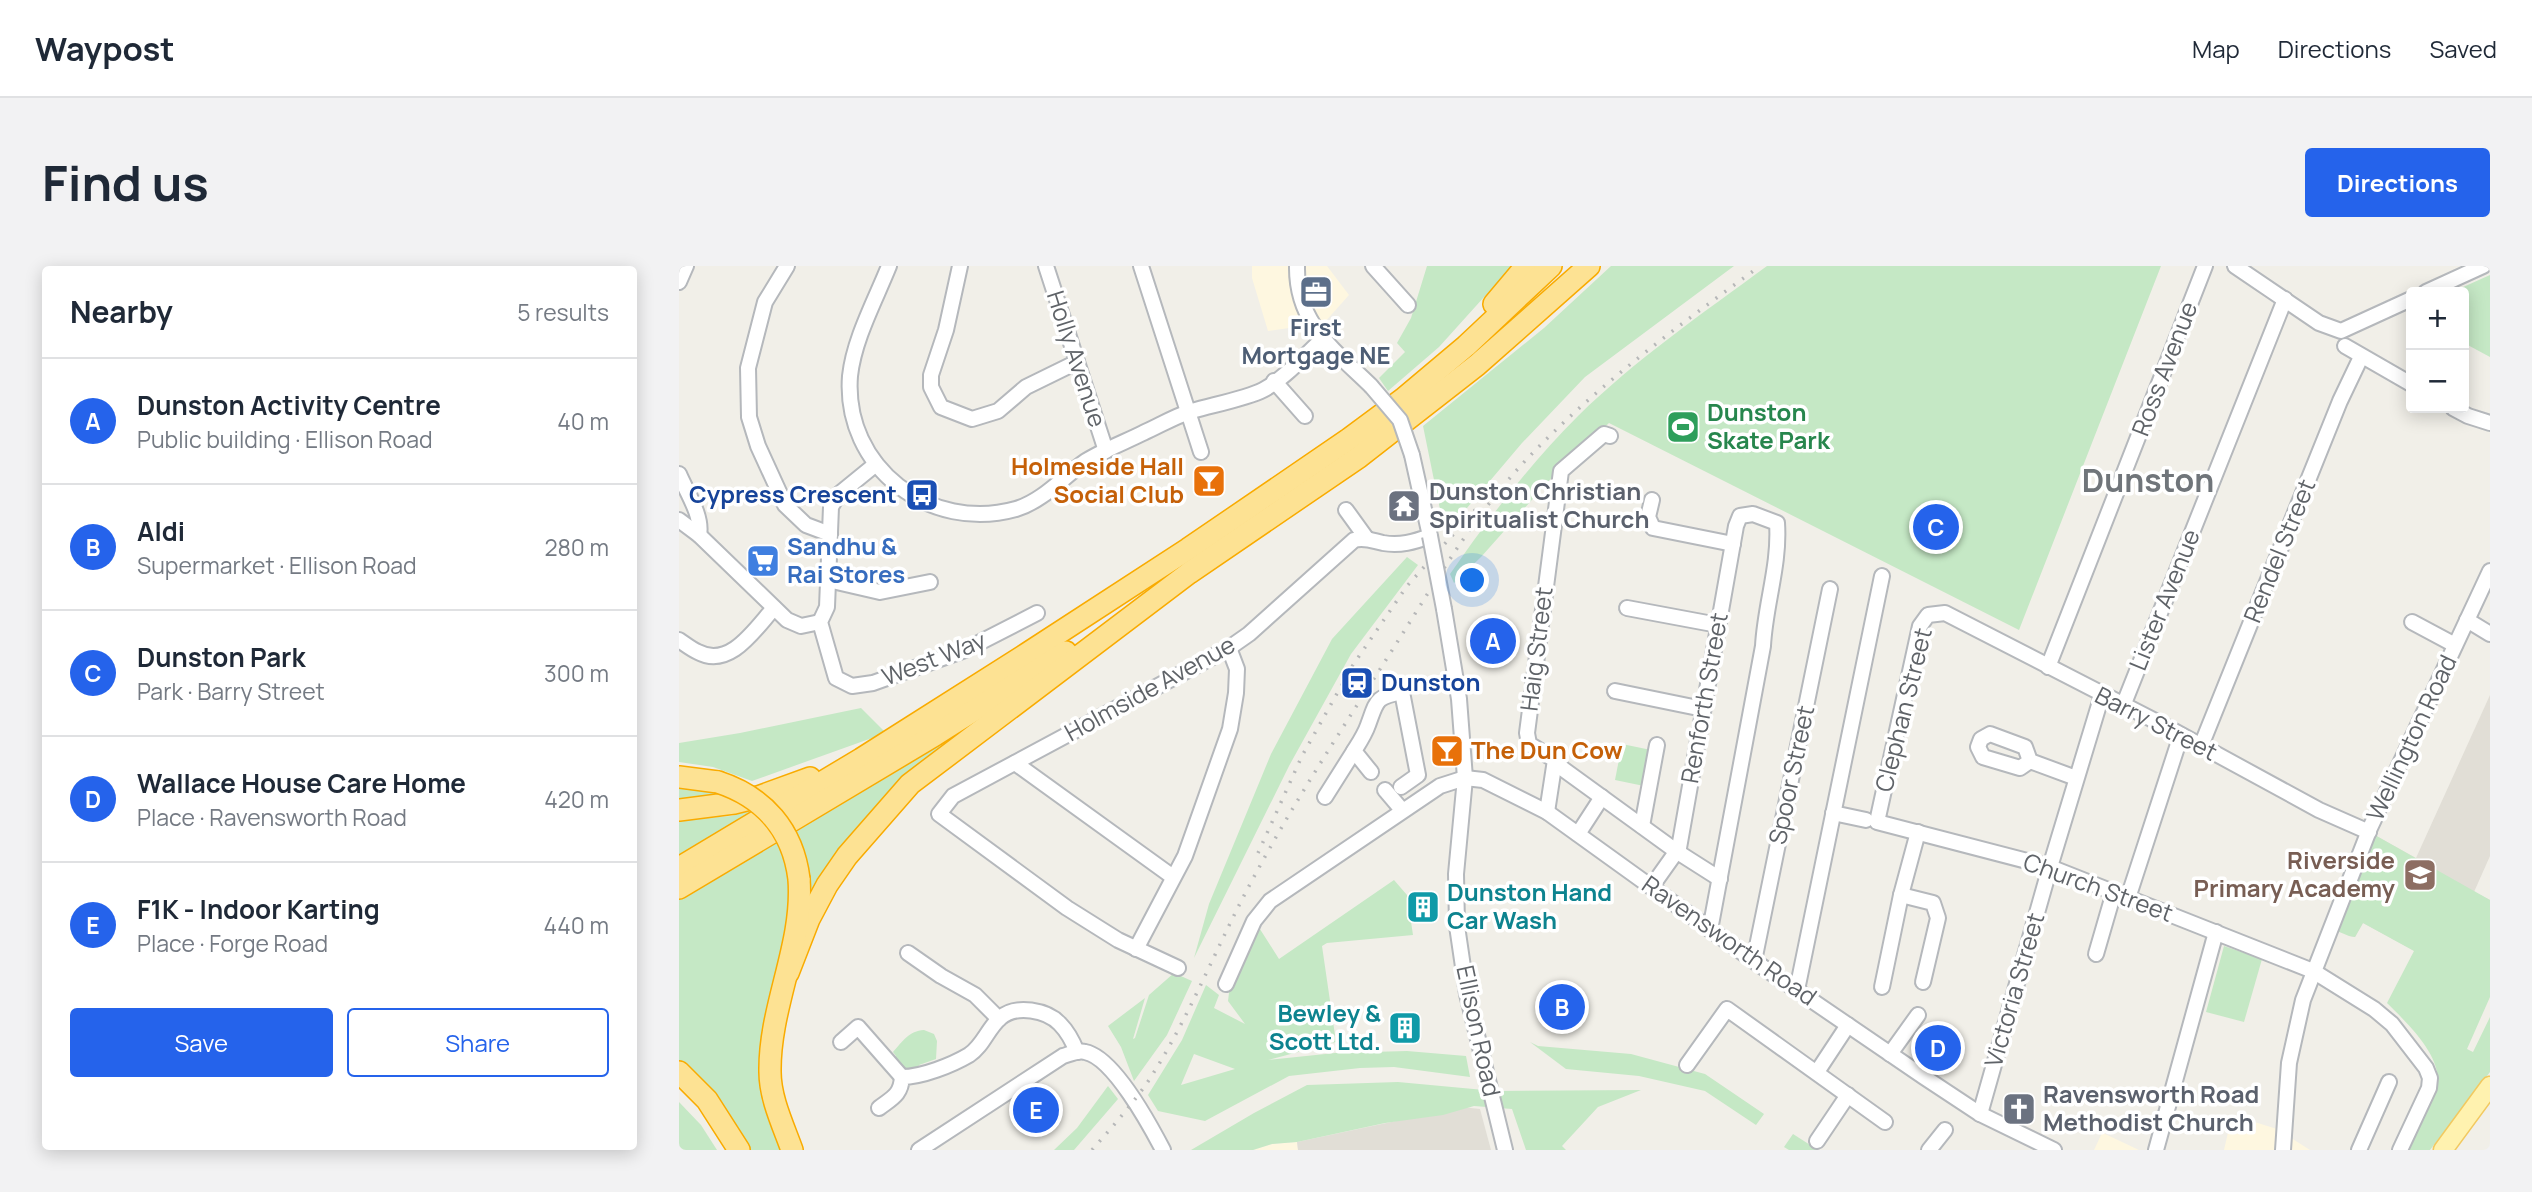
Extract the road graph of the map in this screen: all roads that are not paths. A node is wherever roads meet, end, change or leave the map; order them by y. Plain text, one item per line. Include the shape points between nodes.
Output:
1 (686, 266) edge
2 (786, 266) edge
3 (888, 266) edge
4 (960, 266) edge
5 (1045, 266) edge
6 (1141, 266) edge
7 (1297, 266) edge
8 (1373, 266) edge
9 (1526, 266) edge
10 (1551, 266) edge
11 (1576, 266) edge
12 (1590, 266) edge
13 (2205, 266) edge
14 (2235, 266) edge
15 (2483, 266) edge
16 (679, 282) edge
17 (2437, 287) edge
18 (2285, 299) junction
19 (2406, 301) edge
20 (1408, 305) dead end
21 (1324, 338) junction
22 (2345, 346) dead end
23 (2361, 357) junction
24 (1077, 362) junction
25 (1477, 365) junction
26 (1274, 381) junction
27 (2406, 381) edge
28 (1403, 398) junction
29 (1187, 412) junction
30 (2462, 413) edge
31 (1305, 416) dead end
32 (2490, 423) edge
33 (1610, 436) dead end
34 (1106, 451) junction
35 (1201, 452) dead end
36 (876, 464) junction
37 (679, 474) edge
38 (683, 494) edge
39 (1652, 500) dead end
40 (1346, 510) dead end
41 (679, 520) edge
42 (829, 534) junction
43 (699, 535) junction
44 (1430, 536) junction
45 (1367, 539) junction
46 (1733, 544) junction
47 (2490, 571) edge
48 (1882, 576) dead end
49 (828, 580) junction
50 (1180, 580) junction
51 (930, 582) dead end
52 (1830, 589) dead end
53 (774, 608) junction
54 (1627, 608) dead end
55 (1037, 613) dead end
56 (1945, 613) joint
57 (2467, 620) junction
58 (820, 622) junction
59 (2411, 622) dead end
60 (1719, 625) junction
61 (2490, 634) edge
62 (679, 639) edge
63 (2455, 645) junction
64 (1229, 648) junction
65 (2048, 667) junction
66 (1615, 691) dead end
67 (2102, 695) junction
68 (2123, 706) junction
69 (1703, 709) junction
70 (2181, 735) junction
71 (1657, 745) dead end
72 (2201, 746) junction
73 (1354, 751) junction
74 (861, 759) junction
75 (1555, 760) junction
76 (2030, 761) dead end
77 (1015, 763) junction
78 (1371, 772) dead end
79 (679, 777) edge
80 (1465, 778) junction
81 (2077, 778) junction
82 (1401, 787) dead end
83 (1385, 790) dead end
84 (1325, 797) dead end
85 (1601, 799) junction
86 (679, 810) edge
87 (1402, 810) junction
88 (1547, 812) junction
89 (1833, 813) junction
90 (1872, 821) junction
91 (1642, 826) junction
92 (1918, 832) junction
93 (2369, 832) junction
94 (1578, 834) junction
95 (1676, 851) junction
96 (2050, 867) junction
97 (679, 868) edge
98 (1173, 877) junction
99 (1720, 879) junction
100 (1652, 886) junction
101 (679, 888) edge
102 (1901, 895) junction
103 (2121, 895) junction
104 (1710, 930) junction
105 (2216, 932) junction
106 (1136, 949) junction
107 (908, 953) dead end
108 (2096, 954) dead end
109 (1753, 961) junction
110 (1178, 968) dead end
111 (2313, 971) junction
112 (788, 973) junction
113 (1923, 982) dead end
114 (1226, 984) dead end
115 (1882, 988) dead end
116 (1797, 990) junction
117 (1918, 1015) dead end
118 (999, 1019) junction
119 (1848, 1025) junction
120 (841, 1042) dead end
121 (1077, 1052) junction
122 (1890, 1054) junction
123 (1687, 1065) dead end
124 (679, 1072) edge
125 (1817, 1072) junction
126 (902, 1077) junction
127 (2389, 1082) dead end
128 (679, 1086) edge
129 (2490, 1086) edge
130 (1849, 1095) junction
131 (879, 1108) dead end
132 (1980, 1114) junction
133 (719, 1120) junction
134 (1885, 1122) dead end
135 (1945, 1130) dead end
136 (1817, 1141) dead end
137 (739, 1150) edge
138 (792, 1150) edge
139 (919, 1150) edge
140 (1163, 1150) edge
141 (1505, 1150) edge
142 (1929, 1150) edge
143 (2054, 1150) edge
144 (2155, 1150) edge
145 (2283, 1150) edge
146 (2358, 1150) edge
147 (2400, 1150) edge
148 (2443, 1150) edge

1 - 16 street
2 - 42 street via 765,302 748,368 749,417 785,505 806,526
3 - 36 street via 854,353 850,377 855,422
4 - 24 street via 931,375 931,387 941,407 972,419 998,411 1026,387
5 - 24 street, Holly Avenue
6 - 29 street
7 - 21 street via 1303,308
8 - 20 street
9 - 28 highway
10 - 28 highway
11 - 25 highway
12 - 25 highway
13 - 65 street, Ross Avenue
14 - 18 street
15 - 17 street
18 - 19 street via 2319,323 2341,331
18 - 68 street, Lister Avenue
21 - 26 street
21 - 44 street, Ellison Road, bridge via 1399,420 1412,455
22 - 23 street
23 - 27 street
23 - 72 street, Rendel Street
24 - 34 street, Holly Avenue
25 - 50 highway via 1359,457
26 - 29 street via 1263,390
26 - 31 street
28 - 74 highway via 1188,550
29 - 34 street
29 - 35 street
30 - 32 street
33 - 75 street, Haig Street via 1604,434 1561,471 1527,733 1529,744
34 - 36 street via 1041,497 992,514 948,512 916,499
36 - 42 street via 838,495 831,507
37 - 38 street
38 - 43 street via 701,528
39 - 46 street via 1648,517 1653,528
40 - 45 street
41 - 43 street
42 - 49 street
43 - 53 street
44 - 45 street via 1406,544
44 - 80 street, Ellison Road, bridge via 1459,699
45 - 64 street, Holmside Avenue via 1354,540
46 - 60 street, Renforth Street
46 - 99 street, Renforth Street via 1740,516 1753,514 1777,523 1763,646
47 - 57 street, Wellington Road
48 - 89 street
49 - 51 street via 880,592
49 - 58 street via 826,613
50 - 101 highway via 935,735
50 - 112 highway via 910,784 827,885
52 - 109 street, Spoor Street
53 - 58 street via 794,625
53 - 62 street via 735,651 713,656 699,653
54 - 60 street
55 - 58 street, West Way via 965,650 864,686 846,685 837,678
56 - 65 street, Barry Street
56 - 90 street, Clephan Street via 1928,615 1920,626
57 - 61 street
57 - 63 street, Wellington Road
59 - 63 street
60 - 69 street, Renforth Street
63 - 93 street, Wellington Road
64 - 77 street, Holmside Avenue
64 - 98 street via 1237,669 1230,729 1185,856
65 - 67 street, Barry Street
66 - 69 street
67 - 68 street, Barry Street
67 - 81 street, Victoria Street
68 - 70 street, Barry Street
69 - 95 street, Renforth Street
70 - 72 street, Barry Street
70 - 103 street
71 - 91 street
72 - 93 street, Barry Street
73 - 78 street
73 - 82 street via 1376,702 1402,692 1418,775
73 - 84 street
74 - 86 highway via 758,797
74 - 97 highway
75 - 85 street, Haig Street
75 - 88 street
76 - 81 street
77 - 98 street
77 - 106 street, Holmside Avenue via 953,796 939,814 1067,908
79 - 112 highway, bridge via 718,782 746,793 779,823 793,849 801,899
80 - 87 street via 1440,786
80 - 88 street, Ravensworth Road via 1491,782
80 - 141 street, Ellison Road via 1456,874 1457,926 1467,995
81 - 96 street, Victoria Street
83 - 87 street
85 - 91 street, Haig Street
85 - 94 street
87 - 114 street via 1263,907
88 - 94 street, Ravensworth Road
89 - 90 street, Church Street
89 - 116 street
90 - 92 street, Church Street
91 - 95 street, Haig Street
92 - 96 street, Church Street
92 - 102 street
93 - 111 street, Wellington Road
94 - 100 street, Ravensworth Road
95 - 99 street, Haig Street
95 - 100 street, Renforth Street
96 - 103 street, Church Street
96 - 132 street, Victoria Street
98 - 106 street
99 - 104 street
100 - 104 street, Ravensworth Road
102 - 113 street via 1933,904 1938,918
102 - 115 street
103 - 105 street, Church Street
103 - 108 street
104 - 109 street, Ravensworth Road
105 - 111 street, Church Street
105 - 144 street
106 - 110 street
107 - 118 street via 975,995
109 - 116 street, Ravensworth Road
111 - 145 street, Wellington Road via 2292,1042
111 - 147 street, Church Street via 2385,1017 2429,1074 2429,1088
112 - 138 highway via 772,1037 770,1073
116 - 119 street, Ravensworth Road
117 - 122 street
118 - 121 street via 1033,1010 1059,1022
118 - 126 street via 969,1055 923,1075
119 - 122 street, Ravensworth Road
119 - 125 street
120 - 126 street via 854,1022
121 - 139 street via 1063,1056
121 - 140 street via 1107,1063
122 - 132 street, Ravensworth Road
123 - 125 street via 1727,1009
124 - 133 highway via 707,1100
125 - 130 street
126 - 131 street via 897,1094
127 - 146 street
128 - 133 highway
129 - 148 main road
130 - 134 street
130 - 136 street
132 - 143 street, Ravensworth Road
133 - 137 highway
135 - 142 street

